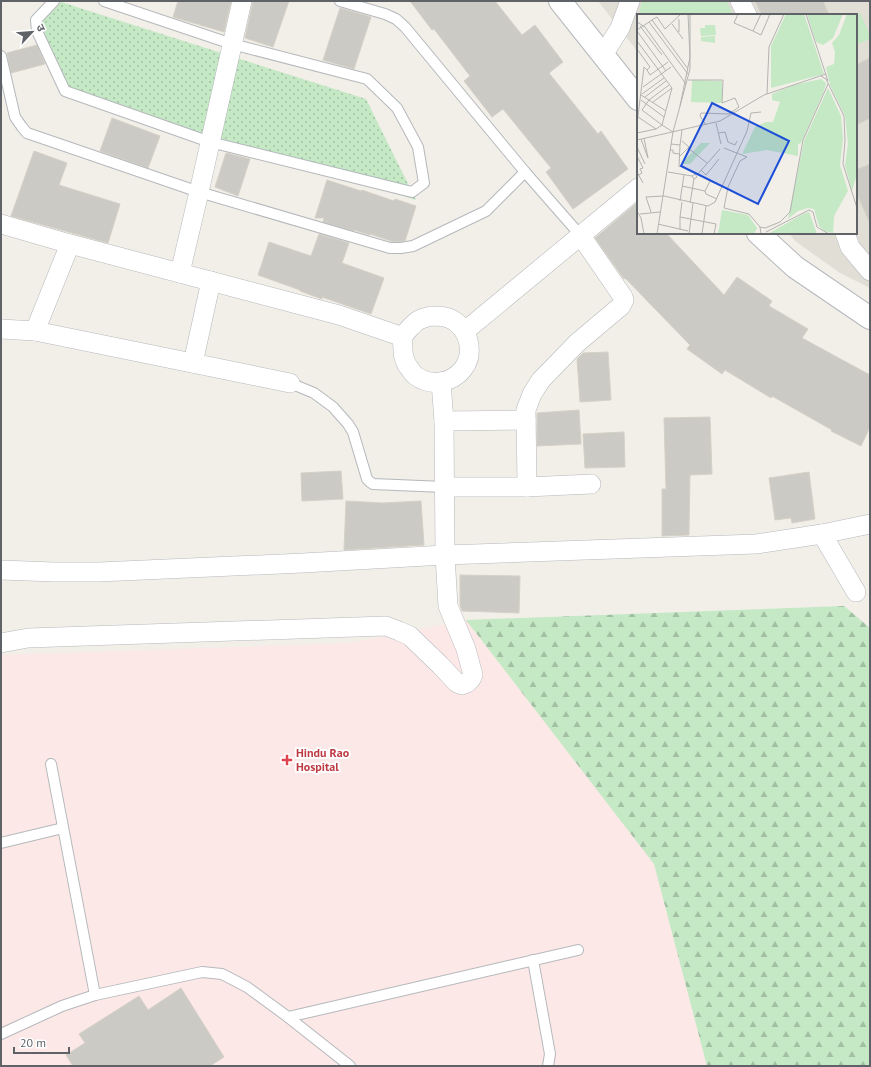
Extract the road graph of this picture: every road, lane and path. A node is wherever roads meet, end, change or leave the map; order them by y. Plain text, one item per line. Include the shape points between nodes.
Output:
1 (54, 1) edge
2 (104, 1) edge
3 (242, 1) edge
4 (340, 1) edge
5 (560, 1) edge
6 (630, 1) edge
7 (740, 1) edge
8 (746, 14) edge
9 (232, 44) junction
10 (603, 55) junction
11 (1, 56) edge
12 (637, 98) edge
13 (210, 142) junction
14 (525, 172) junction
15 (637, 189) edge
16 (199, 192) junction
17 (1, 224) edge
18 (759, 234) edge
19 (845, 234) edge
20 (581, 236) junction
21 (70, 244) junction
22 (870, 271) edge
23 (180, 273) junction
24 (211, 281) junction
25 (870, 318) edge
26 (1, 329) edge
27 (35, 331) junction
28 (465, 332) junction
29 (403, 337) junction
30 (193, 363) junction
31 (441, 382) junction
32 (290, 383) joint
33 (526, 420) junction
34 (444, 421) junction
35 (591, 484) dead end
36 (527, 486) junction
37 (444, 487) junction
38 (870, 524) edge
39 (822, 534) junction
40 (445, 555) junction
41 (1, 570) edge
42 (856, 592) dead end
43 (1, 643) edge
44 (51, 764) dead end
45 (63, 828) junction
46 (1, 843) edge
47 (578, 950) dead end
48 (533, 960) junction
49 (95, 995) junction
50 (288, 1017) junction
51 (1, 1034) edge
52 (350, 1066) edge
53 (548, 1066) edge

1 - 13 lane via 36,20 37,31 65,91
2 - 9 lane
3 - 9 street
4 - 14 lane via 385,14 405,27
5 - 10 street
6 - 10 street via 620,28
7 - 8 street
9 - 13 street
9 - 13 lane via 367,79 397,108 418,147 424,183 412,192
10 - 12 street
11 - 16 lane via 15,117 27,132
13 - 16 street
14 - 16 lane via 486,212 413,246 401,248 390,248
14 - 20 lane
15 - 20 street
16 - 23 street
17 - 21 street
18 - 25 street via 795,267
19 - 22 street via 850,246
20 - 28 street
20 - 33 street via 624,300 621,306 577,343 541,380 532,394 526,410
21 - 23 street
21 - 27 street
23 - 24 street
24 - 29 street via 339,315
24 - 30 street
26 - 27 street
27 - 30 street
28 - 29 street via 456,322 444,316 431,316 418,320
28 - 31 street via 470,344 469,357 463,369 454,378
29 - 31 street via 403,354 408,367 416,376 428,382
30 - 32 street
31 - 34 street
32 - 37 lane via 314,393 333,407 348,424 370,482
33 - 34 street
33 - 36 street
34 - 37 street
35 - 36 street
36 - 37 street
37 - 40 street
38 - 39 street
39 - 40 street via 756,544
39 - 42 street
40 - 41 street via 100,572
40 - 43 street via 448,606 466,649 473,675 472,679 462,685 410,636 386,626 28,638
44 - 45 lane
45 - 46 lane
45 - 49 lane
47 - 48 lane
48 - 50 lane
48 - 53 lane via 550,1054
49 - 50 lane via 202,972 222,974 247,987
49 - 51 lane via 62,1006
50 - 52 lane

